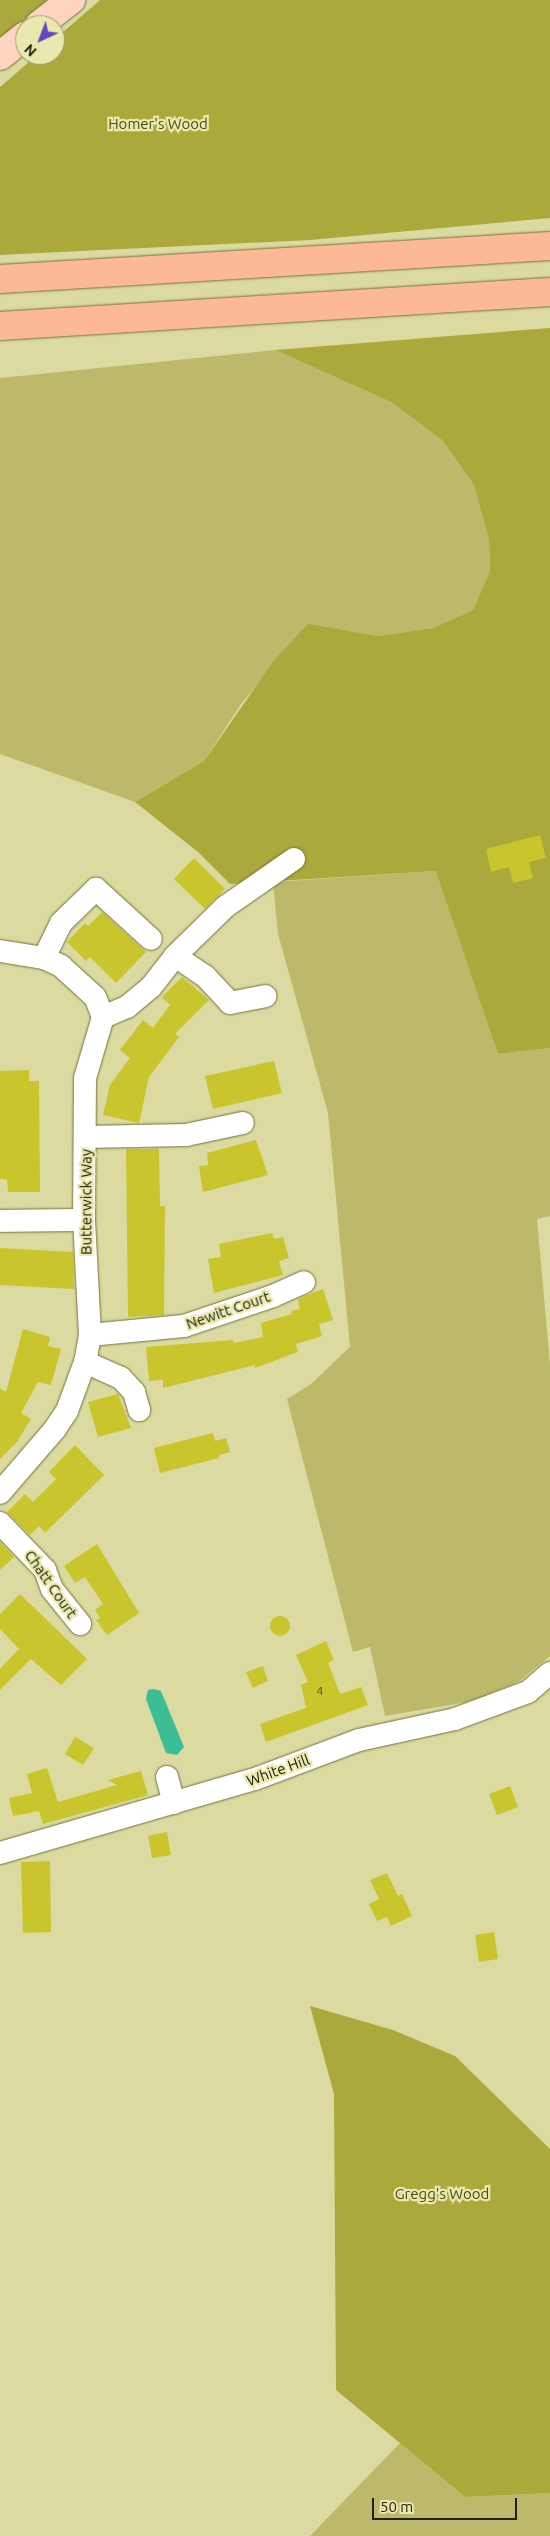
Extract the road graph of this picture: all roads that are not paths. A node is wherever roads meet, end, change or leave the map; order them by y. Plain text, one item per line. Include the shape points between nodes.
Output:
1 (71, 0) edge
2 (52, 15) edge
3 (15, 44) edge
4 (0, 56) edge
5 (550, 246) edge
6 (0, 278) edge
7 (550, 292) edge
8 (0, 326) edge
9 (294, 859) dead end
10 (151, 939) dead end
11 (0, 951) edge
12 (175, 956) junction
13 (44, 958) junction
14 (265, 996) dead end
15 (103, 1017) junction
16 (243, 1123) dead end
17 (86, 1137) junction
18 (84, 1220) junction
19 (0, 1221) edge
20 (304, 1282) dead end
21 (90, 1335) junction
22 (85, 1362) junction
23 (140, 1410) dead end
24 (0, 1494) edge
25 (0, 1523) edge
26 (80, 1624) dead end
27 (550, 1673) edge
28 (167, 1776) dead end
29 (174, 1803) junction
30 (0, 1853) edge

1 - 2 main road
3 - 4 main road
5 - 6 highway
7 - 8 highway
9 - 12 street via 225,907
10 - 13 street via 96,889 61,923
11 - 13 street
12 - 14 street via 205,976 230,1004
12 - 15 street via 151,987 127,1007
13 - 15 street via 61,966 95,996
15 - 17 street, Butterwick Way via 85,1078
16 - 17 street via 186,1135
17 - 18 street, Butterwick Way
18 - 19 street
18 - 21 street, Butterwick Way
20 - 21 street, Newitt Court via 184,1326
21 - 22 street, Butterwick Way
22 - 23 street via 121,1378 134,1392
22 - 24 street, Butterwick Way via 67,1411 56,1429
25 - 26 street, Chatt Court via 45,1570 52,1589
27 - 29 street, White Hill via 528,1692 454,1719 359,1740 255,1779
28 - 29 street
29 - 30 street, White Hill

